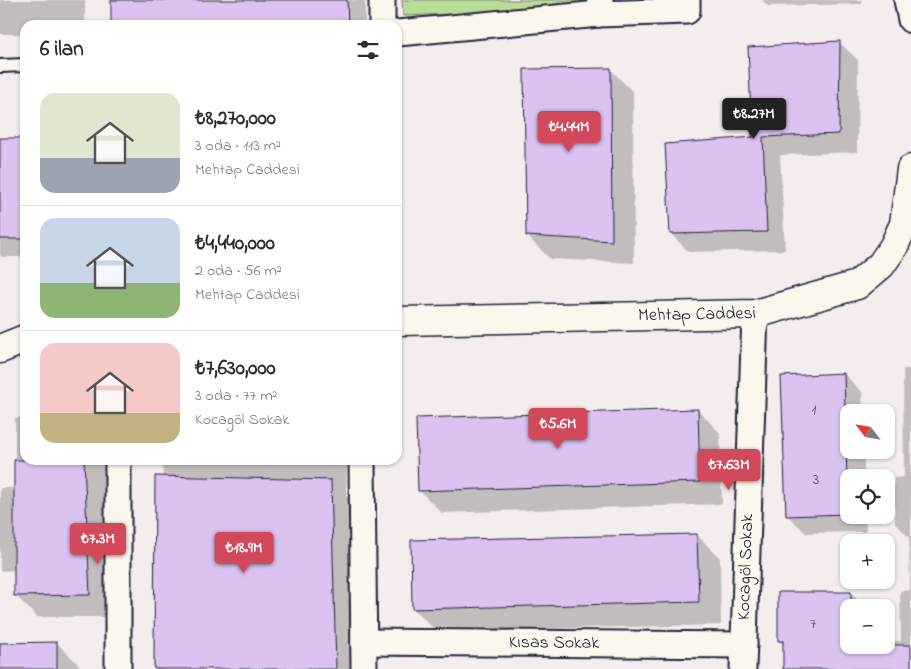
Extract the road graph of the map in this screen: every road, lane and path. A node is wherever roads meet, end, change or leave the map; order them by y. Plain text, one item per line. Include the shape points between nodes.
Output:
1 (382, 0) edge
2 (687, 0) edge
3 (907, 0) edge
4 (600, 7) edge
5 (382, 20) edge
6 (911, 20) edge
7 (402, 32) edge
8 (20, 65) edge
9 (0, 66) edge
10 (911, 169) edge
11 (902, 254) edge
12 (755, 314) junction
13 (402, 321) edge
14 (118, 465) edge
15 (362, 465) edge
16 (364, 642) junction
17 (743, 657) edge
18 (118, 669) edge
19 (364, 669) edge

1 - 5 street
2 - 4 street via 687,11
3 - 6 street
4 - 7 street
8 - 9 lane
10 - 11 street, Mehtap Caddesi
11 - 12 street, Mehtap Caddesi via 881,265 857,285
12 - 13 street, Mehtap Caddesi
12 - 17 street, Kocagöl Sokak
14 - 18 street
15 - 16 street
16 - 17 street, Kısas Sokak
16 - 19 street

